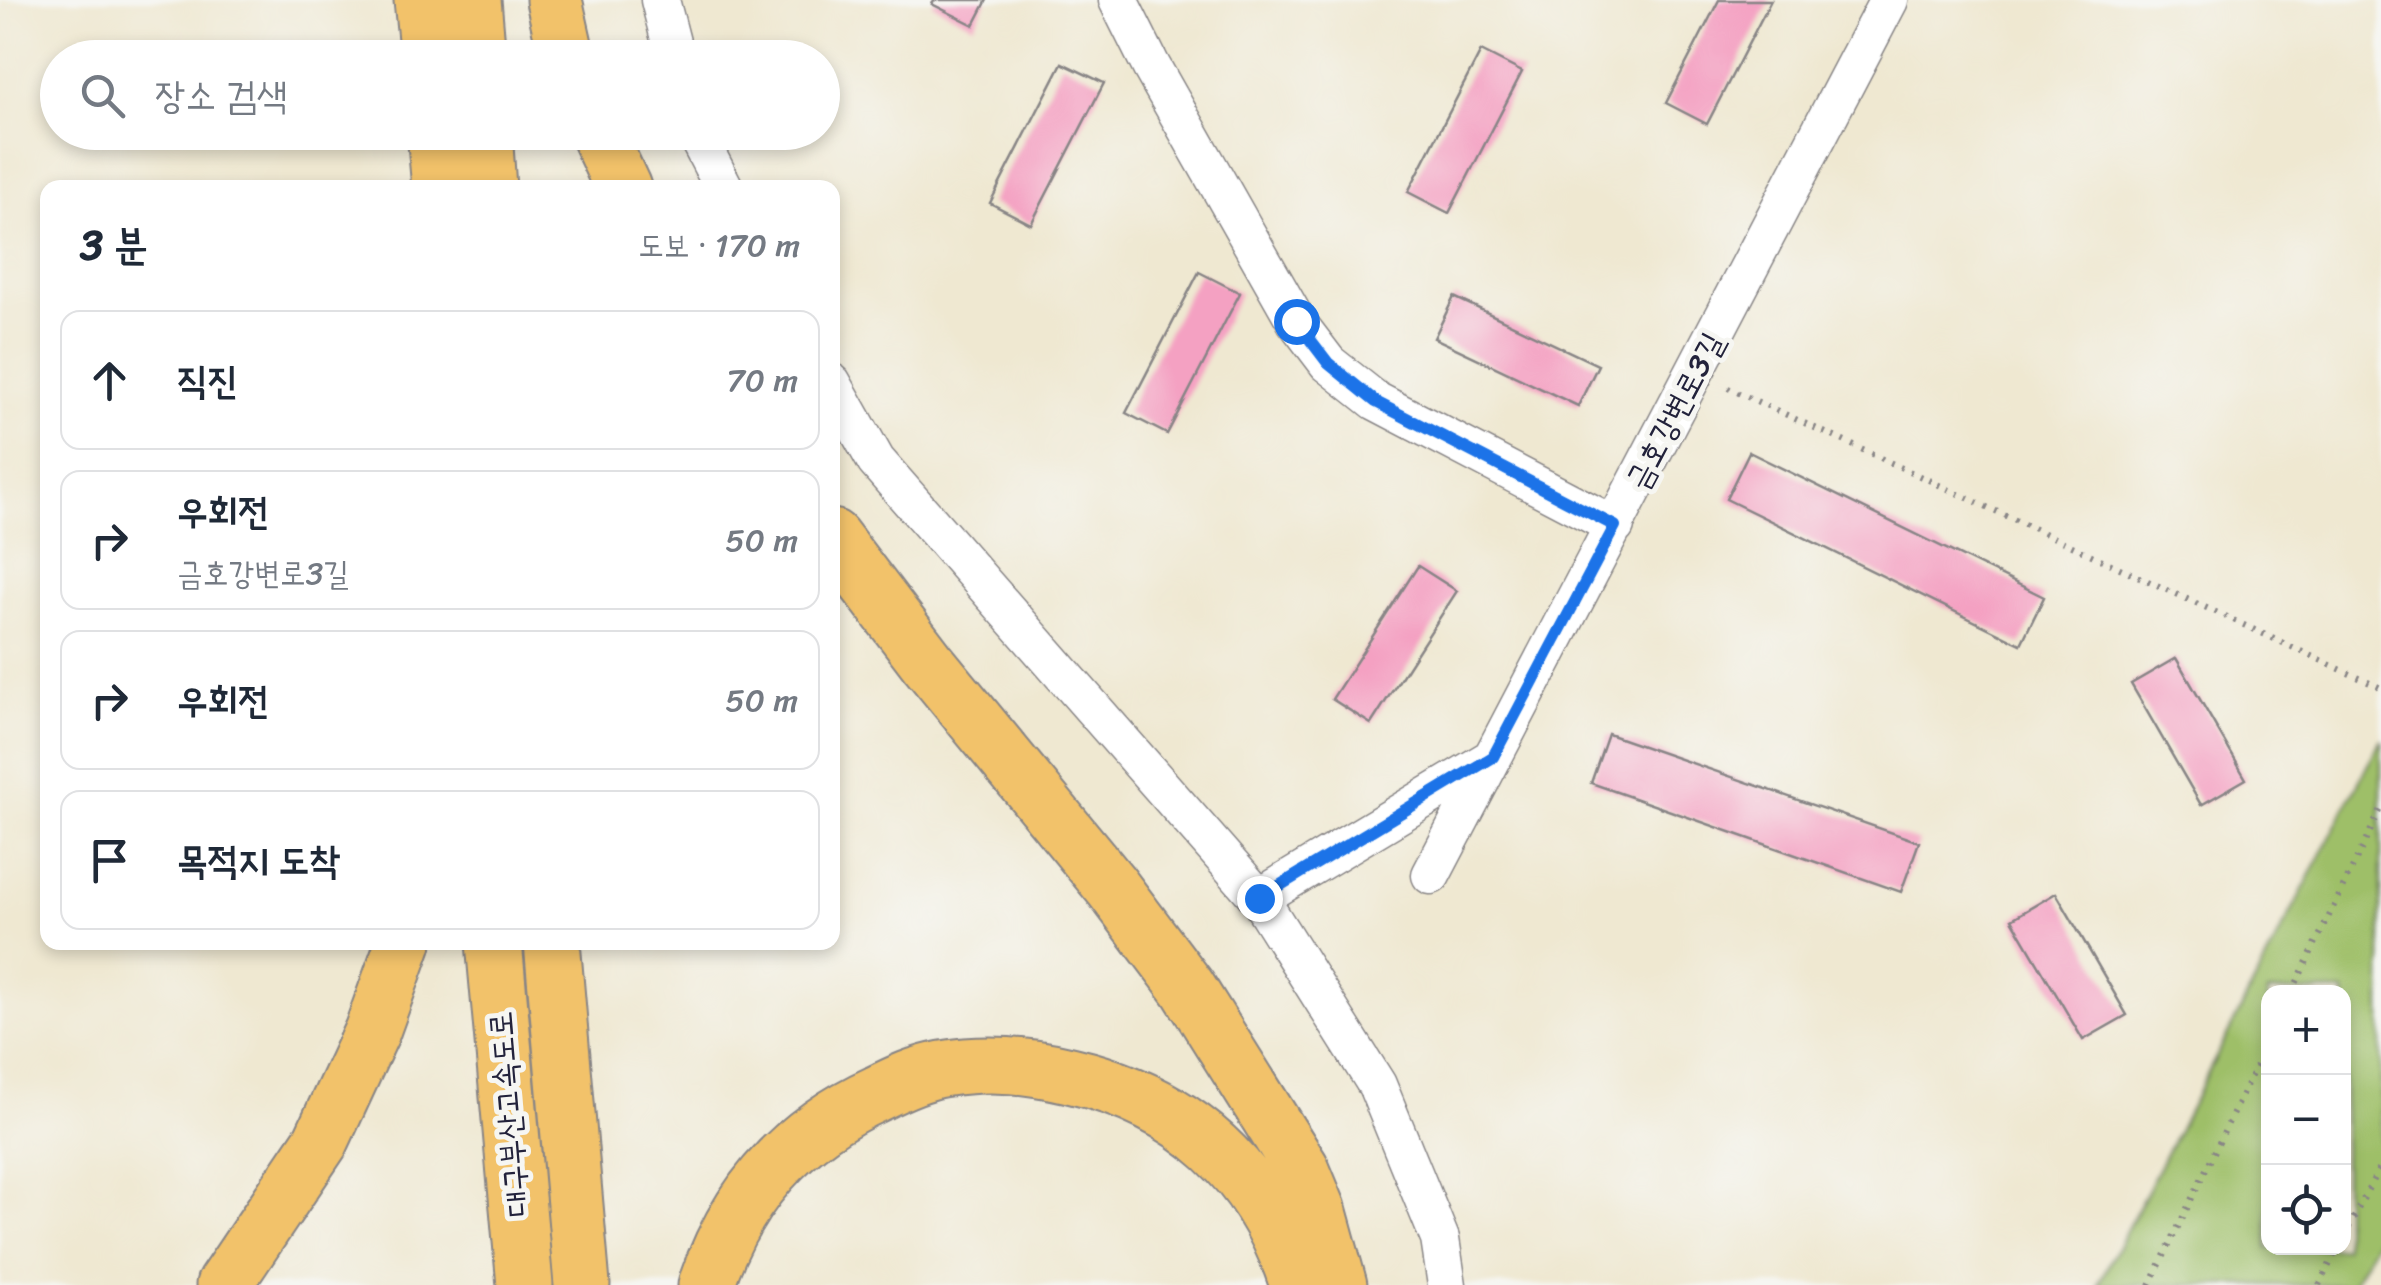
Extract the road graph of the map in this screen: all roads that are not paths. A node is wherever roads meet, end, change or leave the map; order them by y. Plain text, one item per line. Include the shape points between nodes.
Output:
1 (422, 0) edge
2 (473, 0) edge
3 (554, 0) edge
4 (660, 0) edge
5 (1118, 0) edge
6 (1890, 0) edge
7 (426, 40) edge
8 (476, 40) edge
9 (564, 40) edge
10 (670, 40) edge
11 (606, 150) edge
12 (704, 150) edge
13 (447, 159) edge
14 (477, 180) edge
15 (620, 180) edge
16 (720, 180) edge
17 (840, 397) edge
18 (1615, 526) junction
19 (840, 548) edge
20 (1493, 757) junction
21 (1432, 875) dead end
22 (1259, 898) junction
23 (401, 950) edge
24 (495, 950) edge
25 (553, 950) edge
26 (224, 1285) edge
27 (525, 1285) edge
28 (582, 1285) edge
29 (706, 1285) edge
30 (1298, 1285) edge
31 (1339, 1285) edge
32 (1447, 1285) edge

1 - 7 highway
2 - 8 highway
3 - 9 highway
4 - 10 street
5 - 18 street via 1296,321 1328,363 1376,402
6 - 18 street, 금호강변로3길
11 - 15 highway
12 - 16 street
13 - 14 highway
17 - 22 street via 876,462
18 - 20 street, 금호강변로3길
19 - 31 highway via 1188,988 1301,1168
20 - 21 street, 금호강변로3길
20 - 22 street
22 - 32 street via 1376,1084 1440,1239
23 - 26 highway via 322,1142
24 - 27 highway, 대구부산고속도로
25 - 28 highway, 대구부산고속도로
29 - 30 highway via 744,1206 809,1131 911,1077 983,1066 1092,1080 1133,1093 1192,1128 1264,1204

